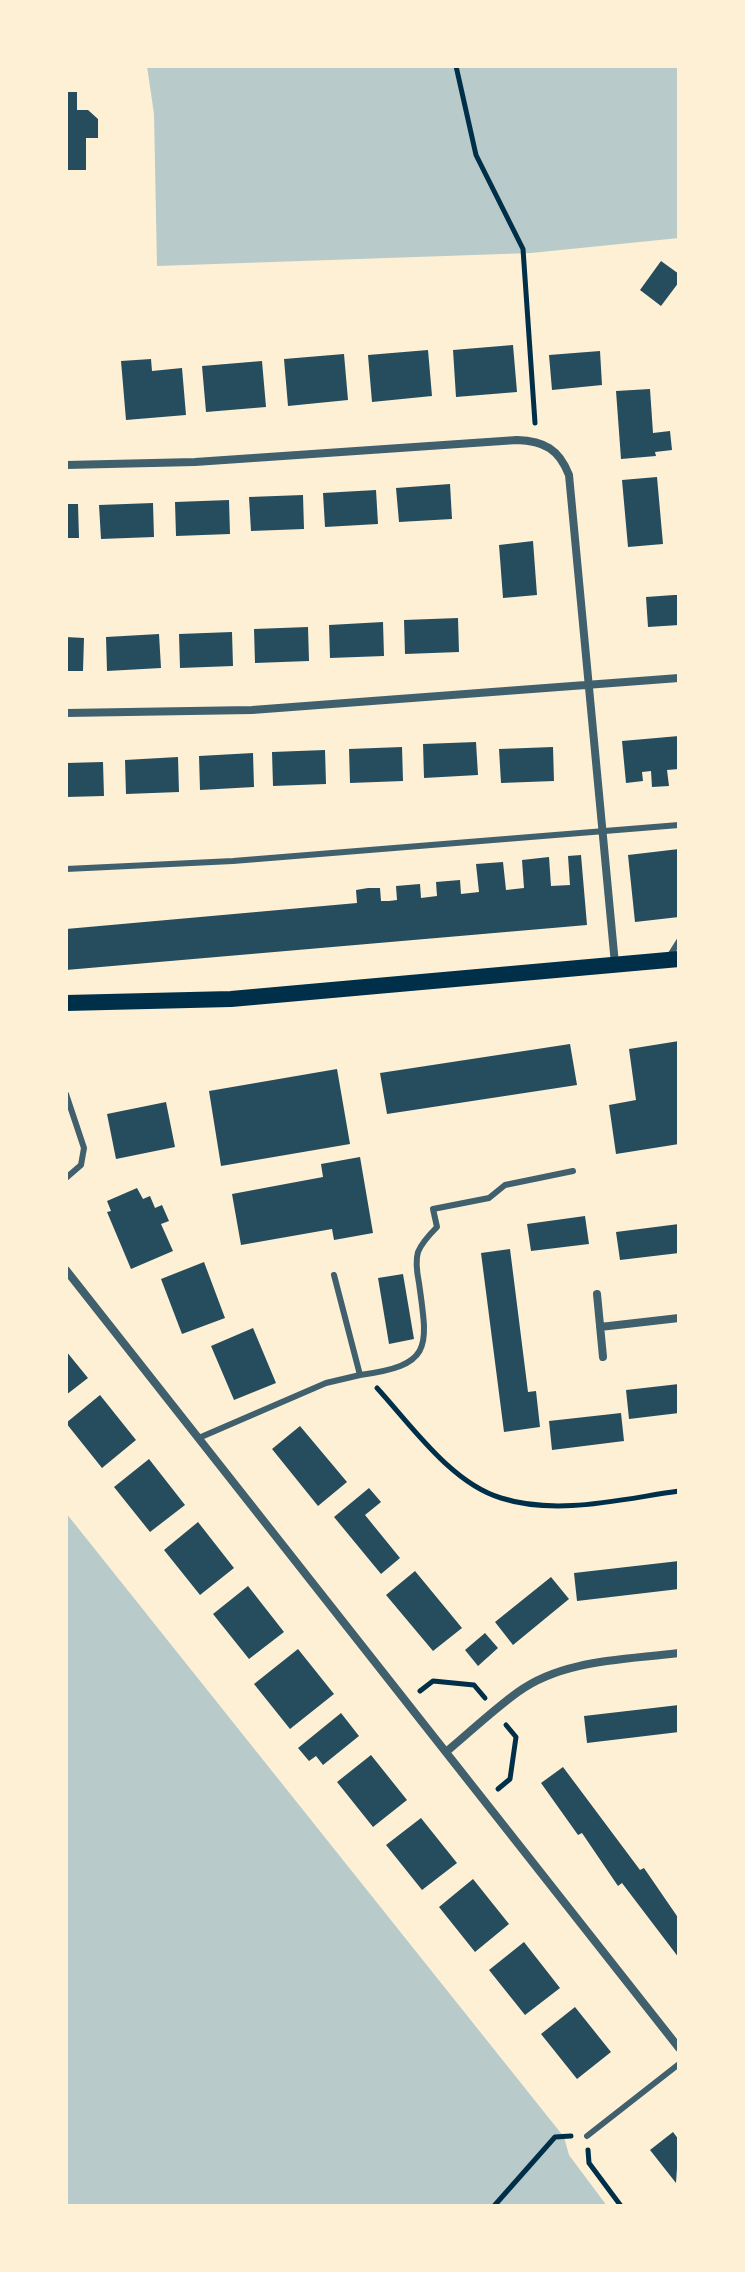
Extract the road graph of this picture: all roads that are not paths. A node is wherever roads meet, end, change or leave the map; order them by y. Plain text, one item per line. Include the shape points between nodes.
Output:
1 (66, 465) edge
2 (679, 678) edge
3 (591, 683) junction
4 (66, 713) edge
5 (679, 825) edge
6 (604, 830) junction
7 (66, 869) edge
8 (679, 941) edge
9 (673, 960) edge
10 (615, 965) junction
11 (66, 1003) edge
12 (66, 1094) edge
13 (573, 1171) dead end
14 (66, 1178) edge
15 (66, 1270) edge
16 (334, 1275) dead end
17 (597, 1294) dead end
18 (679, 1318) edge
19 (600, 1327) junction
20 (603, 1357) dead end
21 (362, 1375) junction
22 (201, 1437) junction
23 (679, 1653) edge
24 (446, 1752) junction
25 (679, 2048) edge
26 (679, 2064) edge
27 (587, 2136) road end

1 - 3 street via 534,441 551,447 569,475
2 - 3 street
3 - 4 street via 252,710
3 - 6 street
5 - 6 lane
6 - 7 lane via 233,861
6 - 10 street
8 - 9 lane
9 - 10 main road
10 - 11 main road via 231,999
12 - 14 lane via 84,1148 81,1165
13 - 21 lane via 505,1185 489,1198 433,1209 437,1227 418,1252 416,1267 426,1333 423,1346 402,1367
15 - 22 street
16 - 21 lane
17 - 19 street
18 - 19 street
19 - 20 street
21 - 22 lane via 326,1383
22 - 24 street
23 - 24 street via 548,1675 519,1691
24 - 25 street
26 - 27 lane

